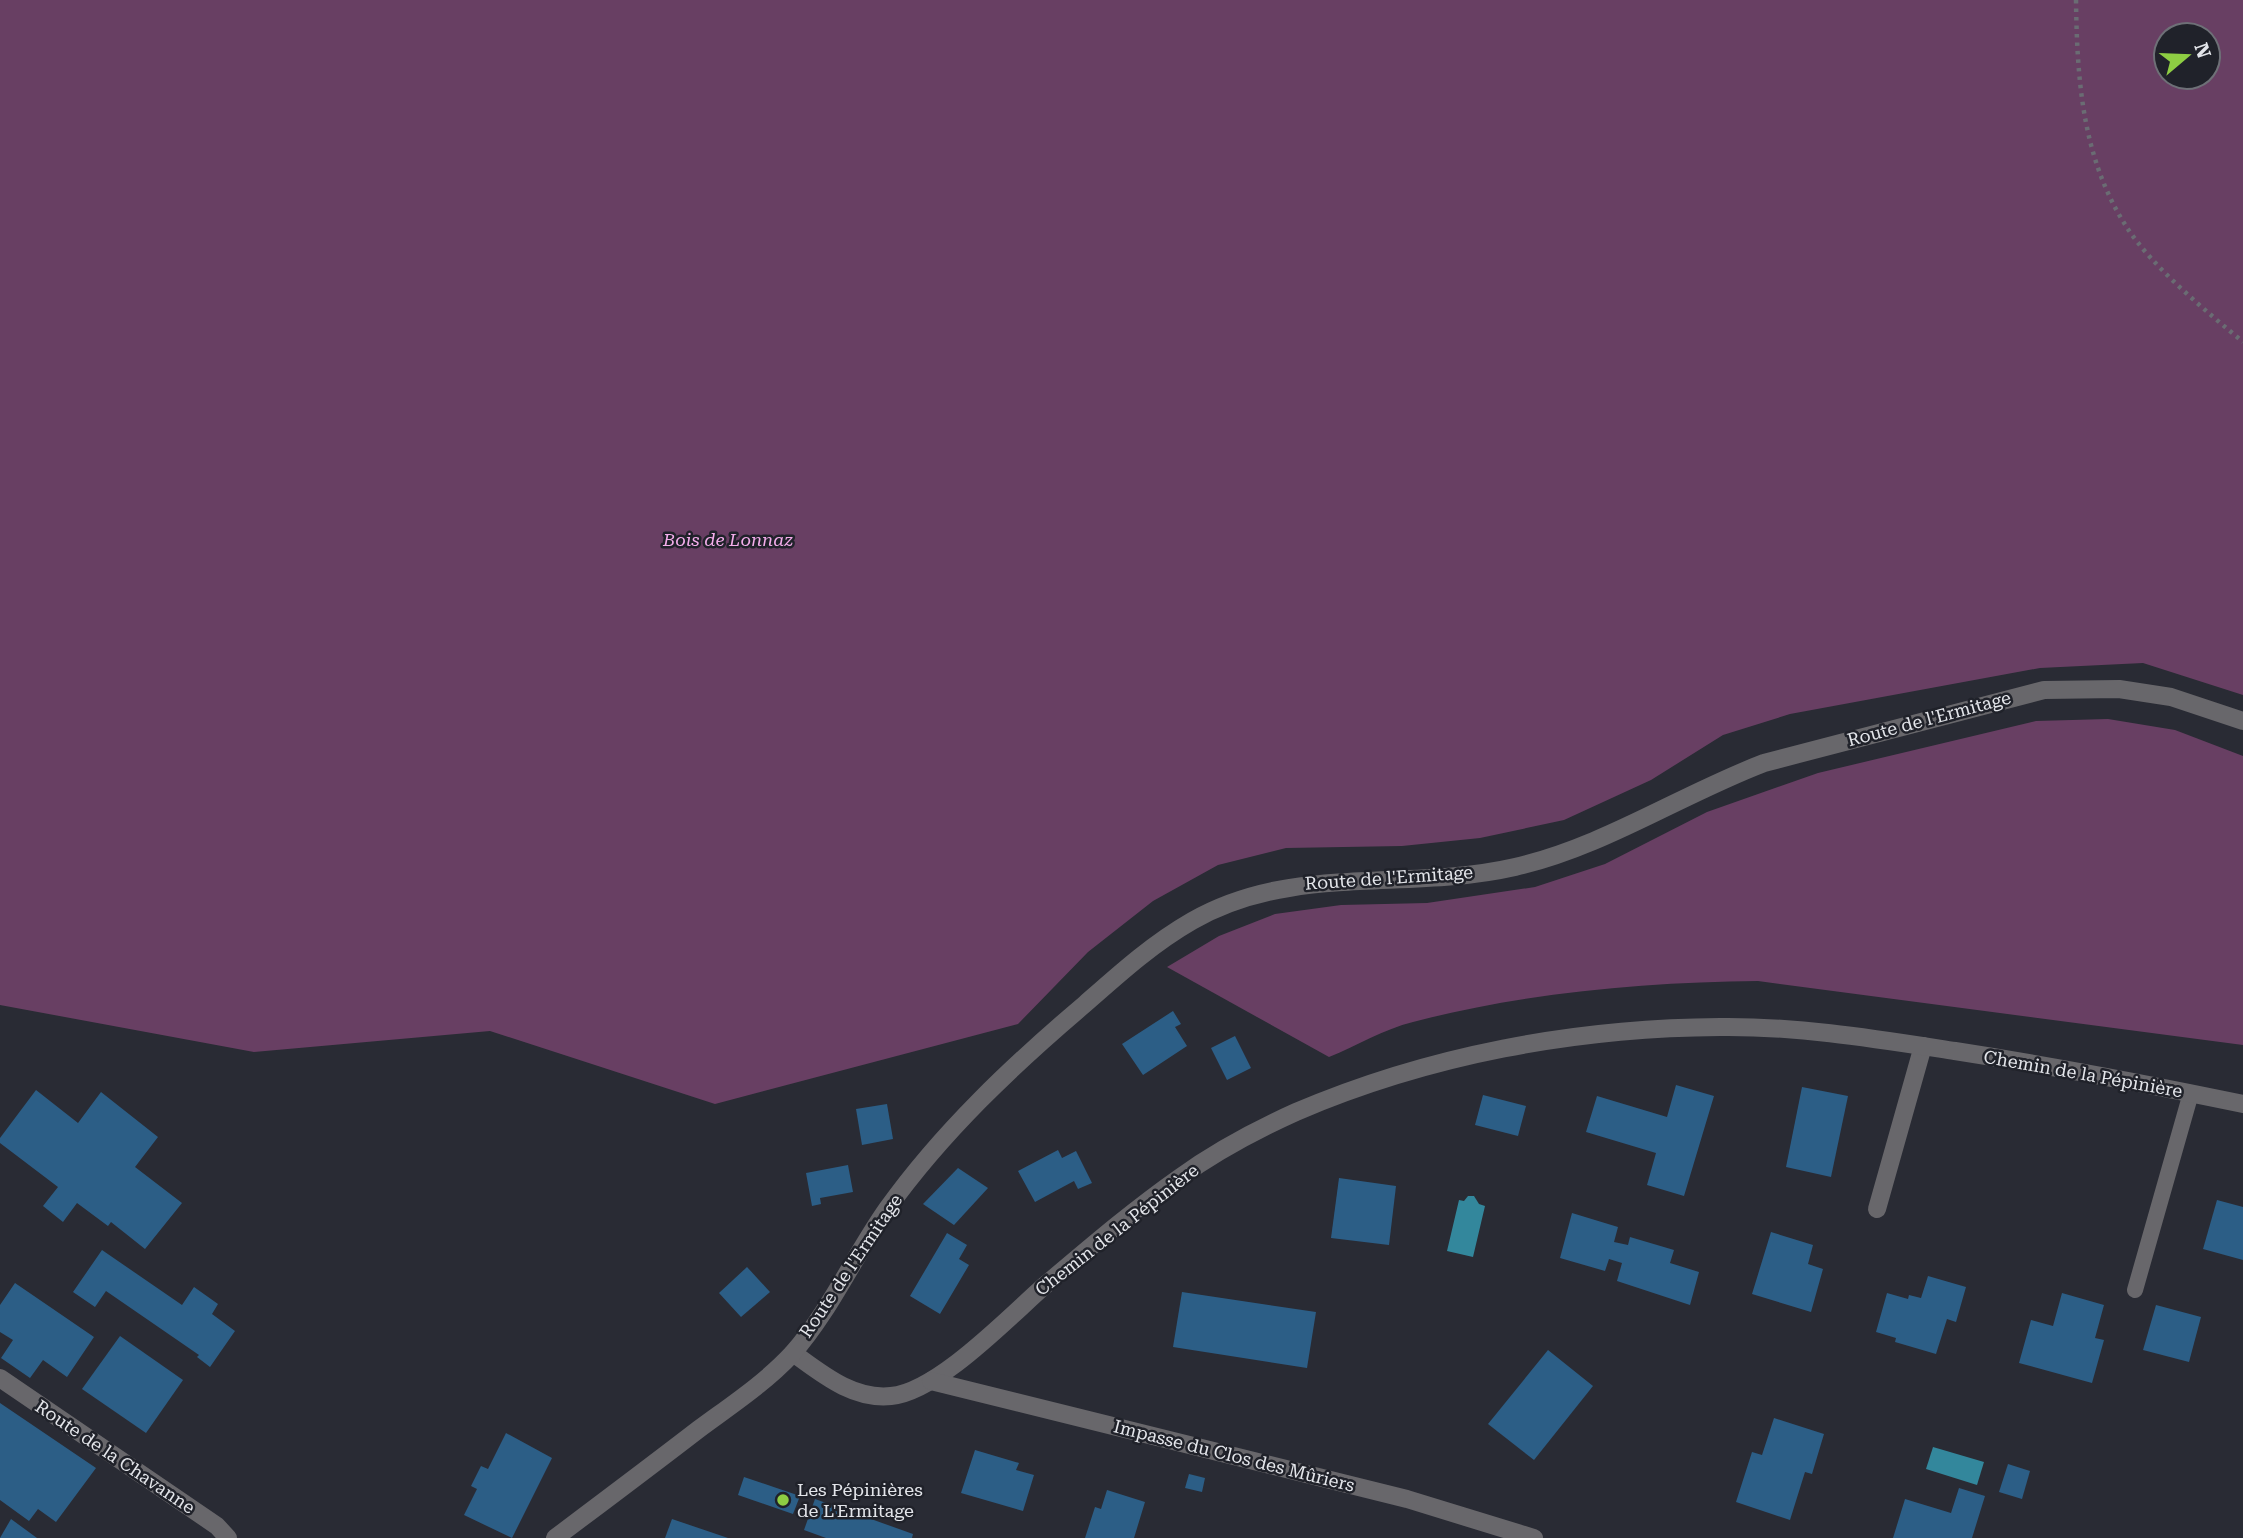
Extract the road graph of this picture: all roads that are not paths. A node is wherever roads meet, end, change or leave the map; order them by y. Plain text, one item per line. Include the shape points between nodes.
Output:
1 (2243, 722) edge
2 (1923, 1046) junction
3 (2190, 1093) junction
4 (2243, 1104) edge
5 (1877, 1209) dead end
6 (2135, 1290) dead end
7 (793, 1353) junction
8 (0, 1378) edge
9 (931, 1381) junction
10 (228, 1538) edge
11 (555, 1538) edge
12 (1534, 1538) edge

1 - 7 street, Route de l'Ermitage via 2171,697 2107,688 2044,690 1764,763 1574,849 1513,867 1302,884 1230,903 1195,919 1134,962 991,1090 890,1205
2 - 3 street, Chemin de la Pépinière
2 - 5 street
2 - 9 street, Chemin de la Pépinière via 1784,1029 1657,1029 1532,1044 1408,1070 1290,1115 1179,1178
3 - 4 street, Chemin de la Pépinière
3 - 6 lane
7 - 9 street, Chemin de la Pépinière via 834,1381 874,1396 913,1391
7 - 11 street, Route de l'Ermitage
8 - 10 street, Route de la Chavanne via 217,1526
9 - 12 street, Impasse du Clos des Mûriers via 1408,1499

